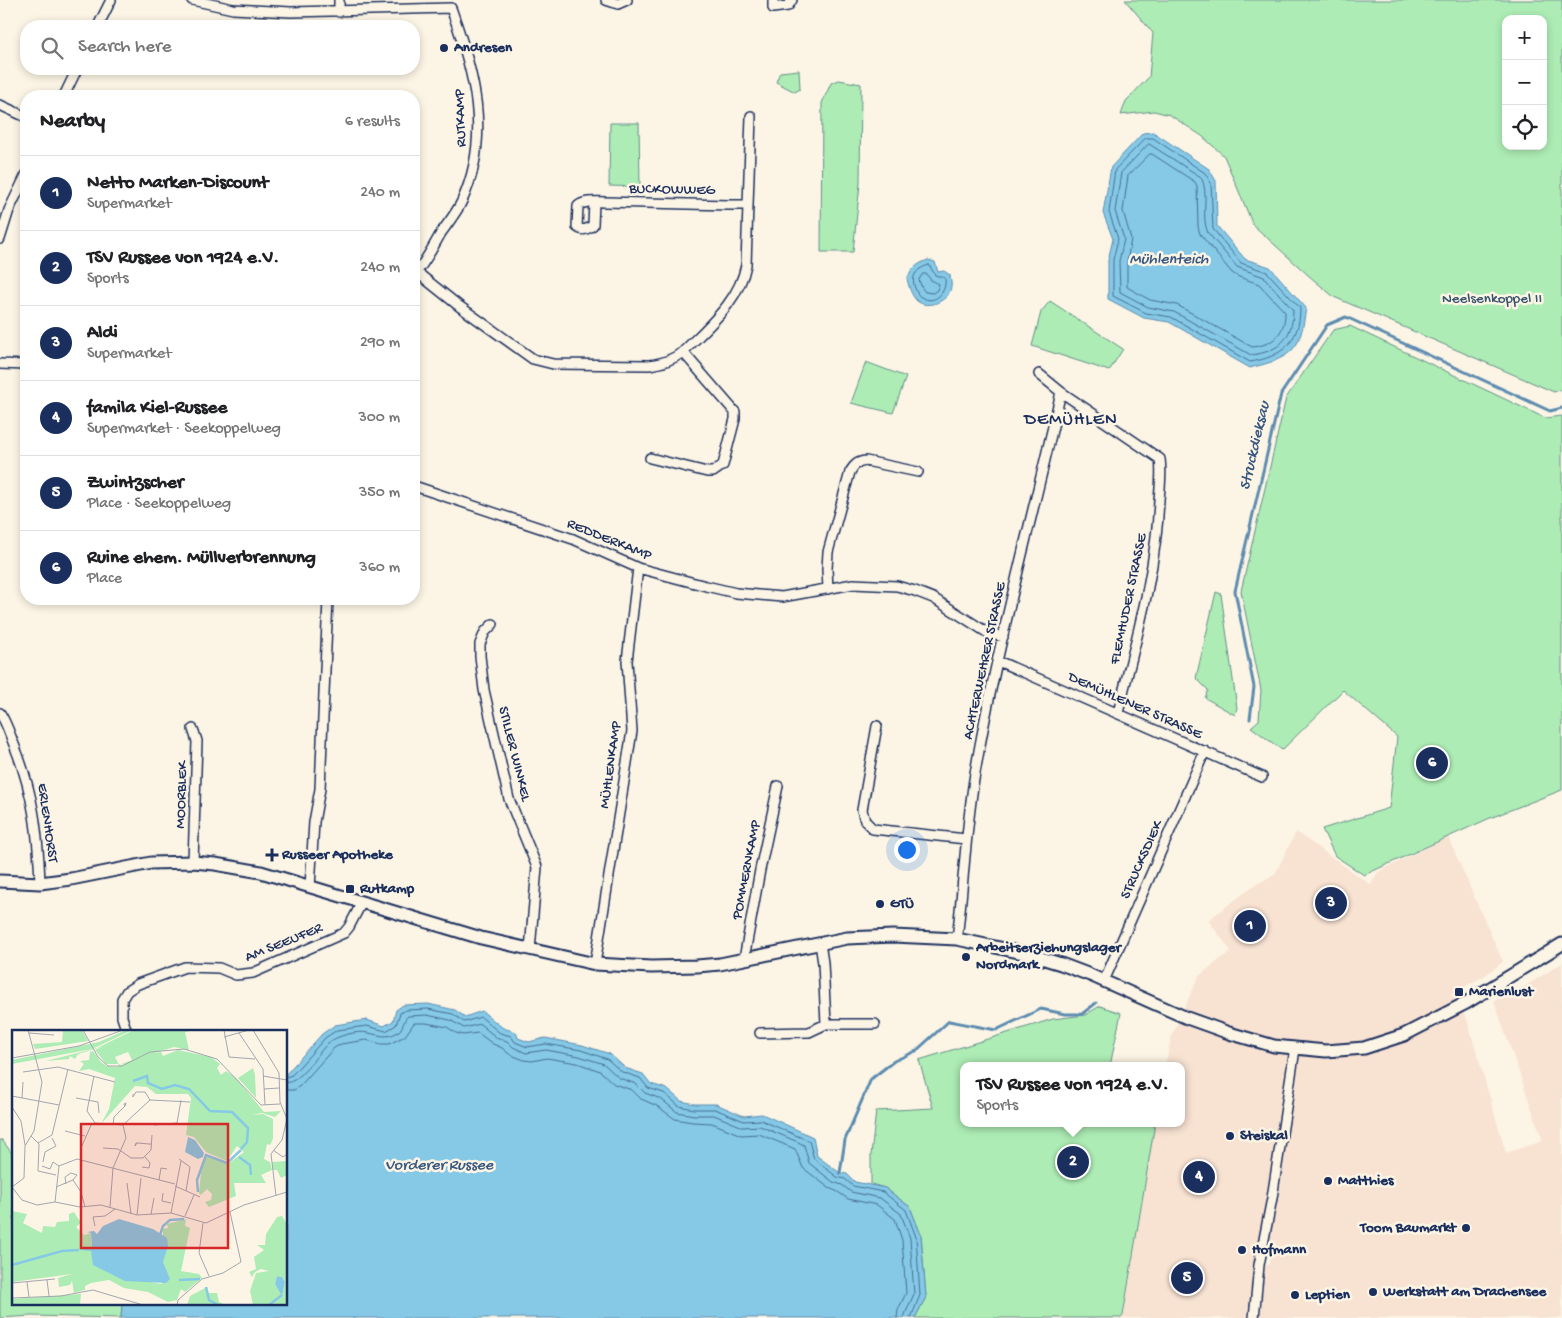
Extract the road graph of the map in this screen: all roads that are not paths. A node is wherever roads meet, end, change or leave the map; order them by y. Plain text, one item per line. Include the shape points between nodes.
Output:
1 (111, 0) edge
2 (192, 0) edge
3 (339, 0) edge
4 (606, 0) edge
5 (628, 0) edge
6 (773, 0) edge
7 (792, 0) edge
8 (454, 4) edge
9 (339, 12) junction
10 (101, 20) edge
11 (74, 75) edge
12 (67, 90) edge
13 (0, 105) edge
14 (20, 114) edge
15 (751, 116) dead end
16 (20, 187) edge
17 (594, 202) dead end
18 (748, 205) junction
19 (0, 239) edge
20 (420, 264) edge
21 (420, 276) edge
22 (683, 352) junction
23 (0, 364) edge
24 (20, 365) edge
25 (1039, 374) dead end
26 (1061, 392) junction
27 (650, 458) dead end
28 (918, 472) dead end
29 (420, 488) edge
30 (638, 568) junction
31 (828, 589) junction
32 (328, 605) edge
33 (493, 624) dead end
34 (1003, 638) junction
35 (998, 661) junction
36 (0, 713) edge
37 (1118, 713) junction
38 (877, 726) dead end
39 (193, 729) dead end
40 (1205, 751) junction
41 (1262, 777) dead end
42 (778, 786) dead end
43 (966, 839) junction
44 (193, 862) junction
45 (0, 881) edge
46 (40, 883) junction
47 (310, 887) junction
48 (362, 902) junction
49 (957, 939) junction
50 (820, 943) junction
51 (1562, 944) edge
52 (530, 950) junction
53 (744, 959) junction
54 (596, 964) junction
55 (1104, 981) junction
56 (826, 1024) junction
57 (875, 1024) dead end
58 (127, 1030) edge
59 (760, 1033) dead end
60 (1295, 1049) junction
61 (1254, 1318) edge

1 - 10 street
2 - 9 street via 233,9
3 - 9 street
4 - 5 street via 618,4
6 - 7 street via 773,8 788,6
8 - 9 street
8 - 20 street, RUTKAMP via 474,79 478,146 461,202
11 - 12 street
13 - 14 street
15 - 18 street
16 - 19 street
17 - 18 street, BUCKOWWEG
18 - 22 street via 746,265 741,283 734,298
21 - 22 street via 509,343 541,362 649,365 667,362
22 - 27 street via 734,412 723,465 707,472
23 - 24 street
25 - 26 street
26 - 34 street, ACHTERWEHRER STRASSE
26 - 37 street, FLEMHUDER STRASSE via 1160,459 1155,547
28 - 31 street via 866,461 854,465 828,552
29 - 30 street, REDDERKAMP via 573,538
30 - 31 street, REDDERKAMP via 736,593 782,597
30 - 54 street, MÜHLENKAMP via 627,661 632,731
31 - 34 street, REDDERKAMP via 853,584 880,584 915,591 945,604 988,633
32 - 47 street via 320,789 314,822
33 - 52 street, STILLER WINKEL via 480,644 480,656 484,690 509,799 537,867
34 - 35 street, ACHTERWEHRER STRASSE
35 - 37 street, DEMÜHLENER STRASSE
35 - 43 street, ACHTERWEHRER STRASSE via 977,762
36 - 46 street, ERLENHORST via 30,793
37 - 40 street, DEMÜHLENER STRASSE
38 - 43 street via 862,810 865,821 873,829
39 - 44 street, MOORBLEK via 197,741
40 - 41 street, DEMÜHLENER STRASSE
40 - 55 street, STRUCKSDIEK
42 - 53 street, POMMERNKAMP
43 - 49 street, ACHTERWEHRER STRASSE
44 - 46 street via 151,863
44 - 47 street via 235,867
45 - 46 street
47 - 48 street
48 - 52 street
48 - 58 street, AM SEEUFER via 344,933 253,973 236,975 219,968 185,967 138,984 122,999 122,1017
49 - 50 street via 893,936
49 - 55 street via 1028,954
50 - 53 street
50 - 56 street
51 - 60 street via 1466,1002 1396,1039 1350,1050
52 - 54 street
53 - 54 street via 697,966
55 - 60 street via 1229,1033
56 - 57 street
56 - 59 street via 809,1032
60 - 61 street via 1259,1265

